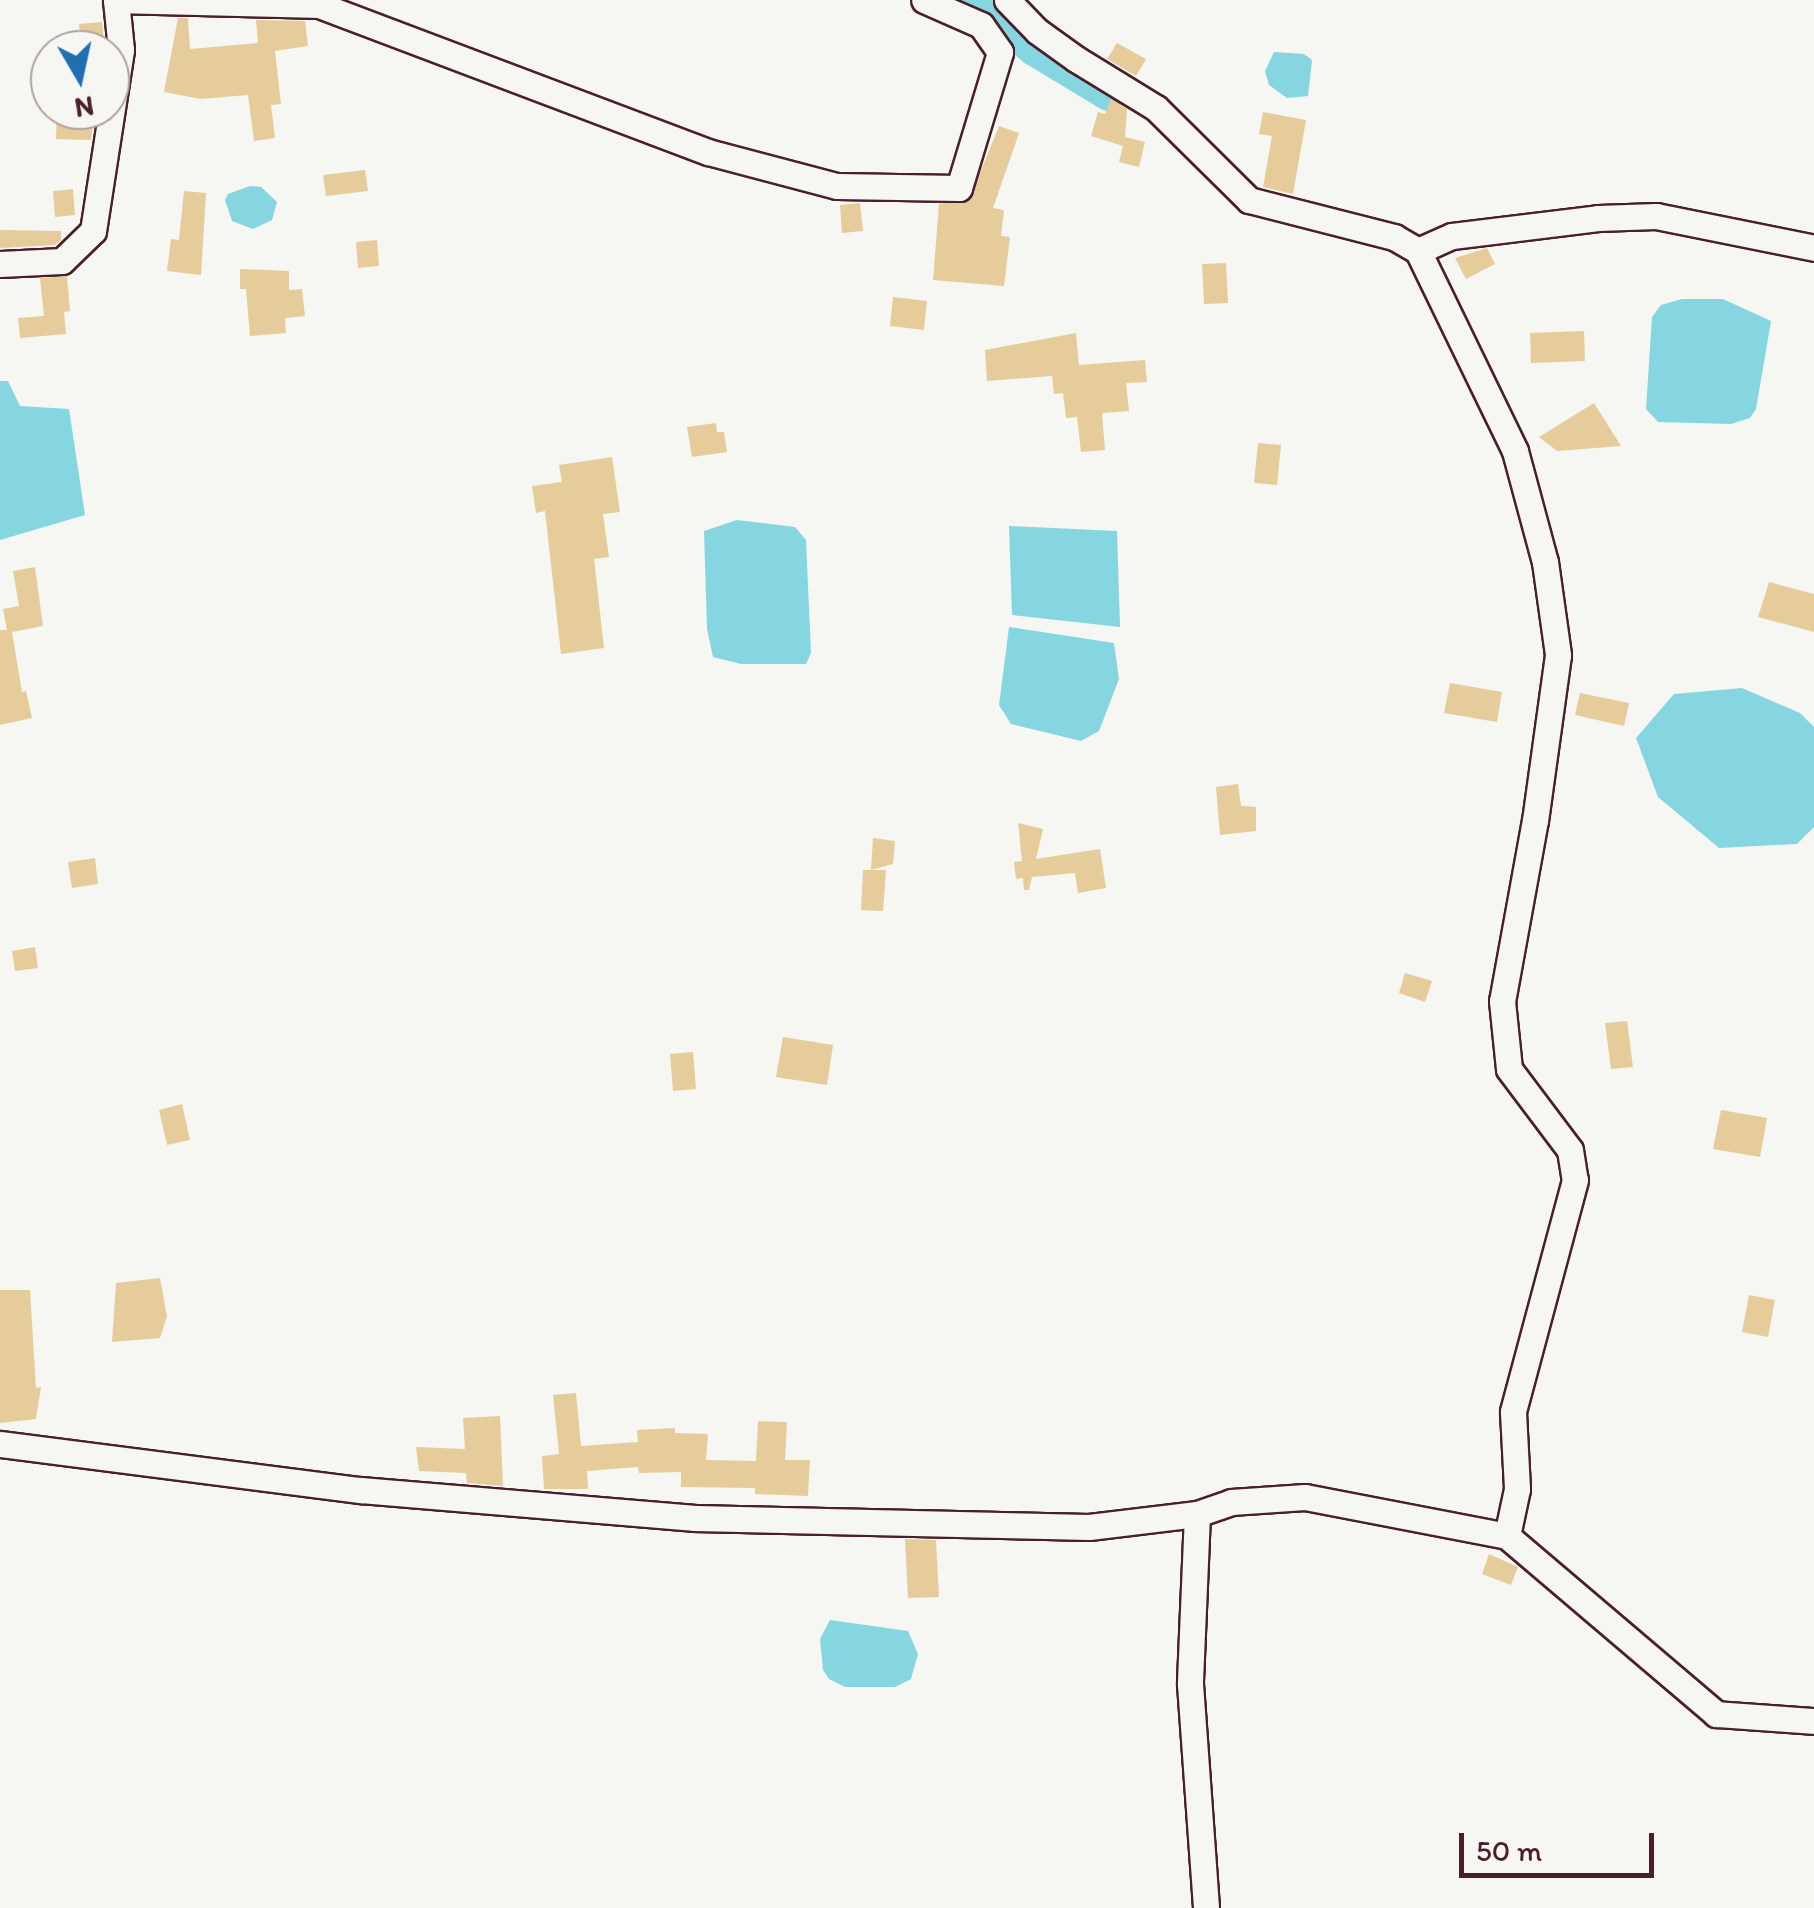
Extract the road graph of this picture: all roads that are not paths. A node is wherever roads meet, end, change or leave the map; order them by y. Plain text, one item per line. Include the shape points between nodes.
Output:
1 (116, 0) edge
2 (924, 0) edge
3 (1006, 0) edge
4 (1814, 248) edge
5 (1418, 251) junction
6 (0, 264) edge
7 (0, 1444) edge
8 (1197, 1514) junction
9 (1507, 1536) junction
10 (1814, 1721) edge
11 (1206, 1908) edge

1 - 2 street via 319,5 708,152 837,186 959,188 1000,52 981,25
1 - 6 street via 122,50 93,231 62,262
3 - 5 street via 1076,59 1156,108 1249,200 1394,236
4 - 5 street via 1656,216 1452,236
5 - 9 street via 1516,451 1558,654 1502,1002 1509,1069 1570,1150 1576,1180 1513,1412 1516,1489
7 - 8 street via 360,1490 694,1518 1089,1528
8 - 9 street via 1231,1502 1304,1497
8 - 11 street via 1190,1684
9 - 10 street via 1716,1714

